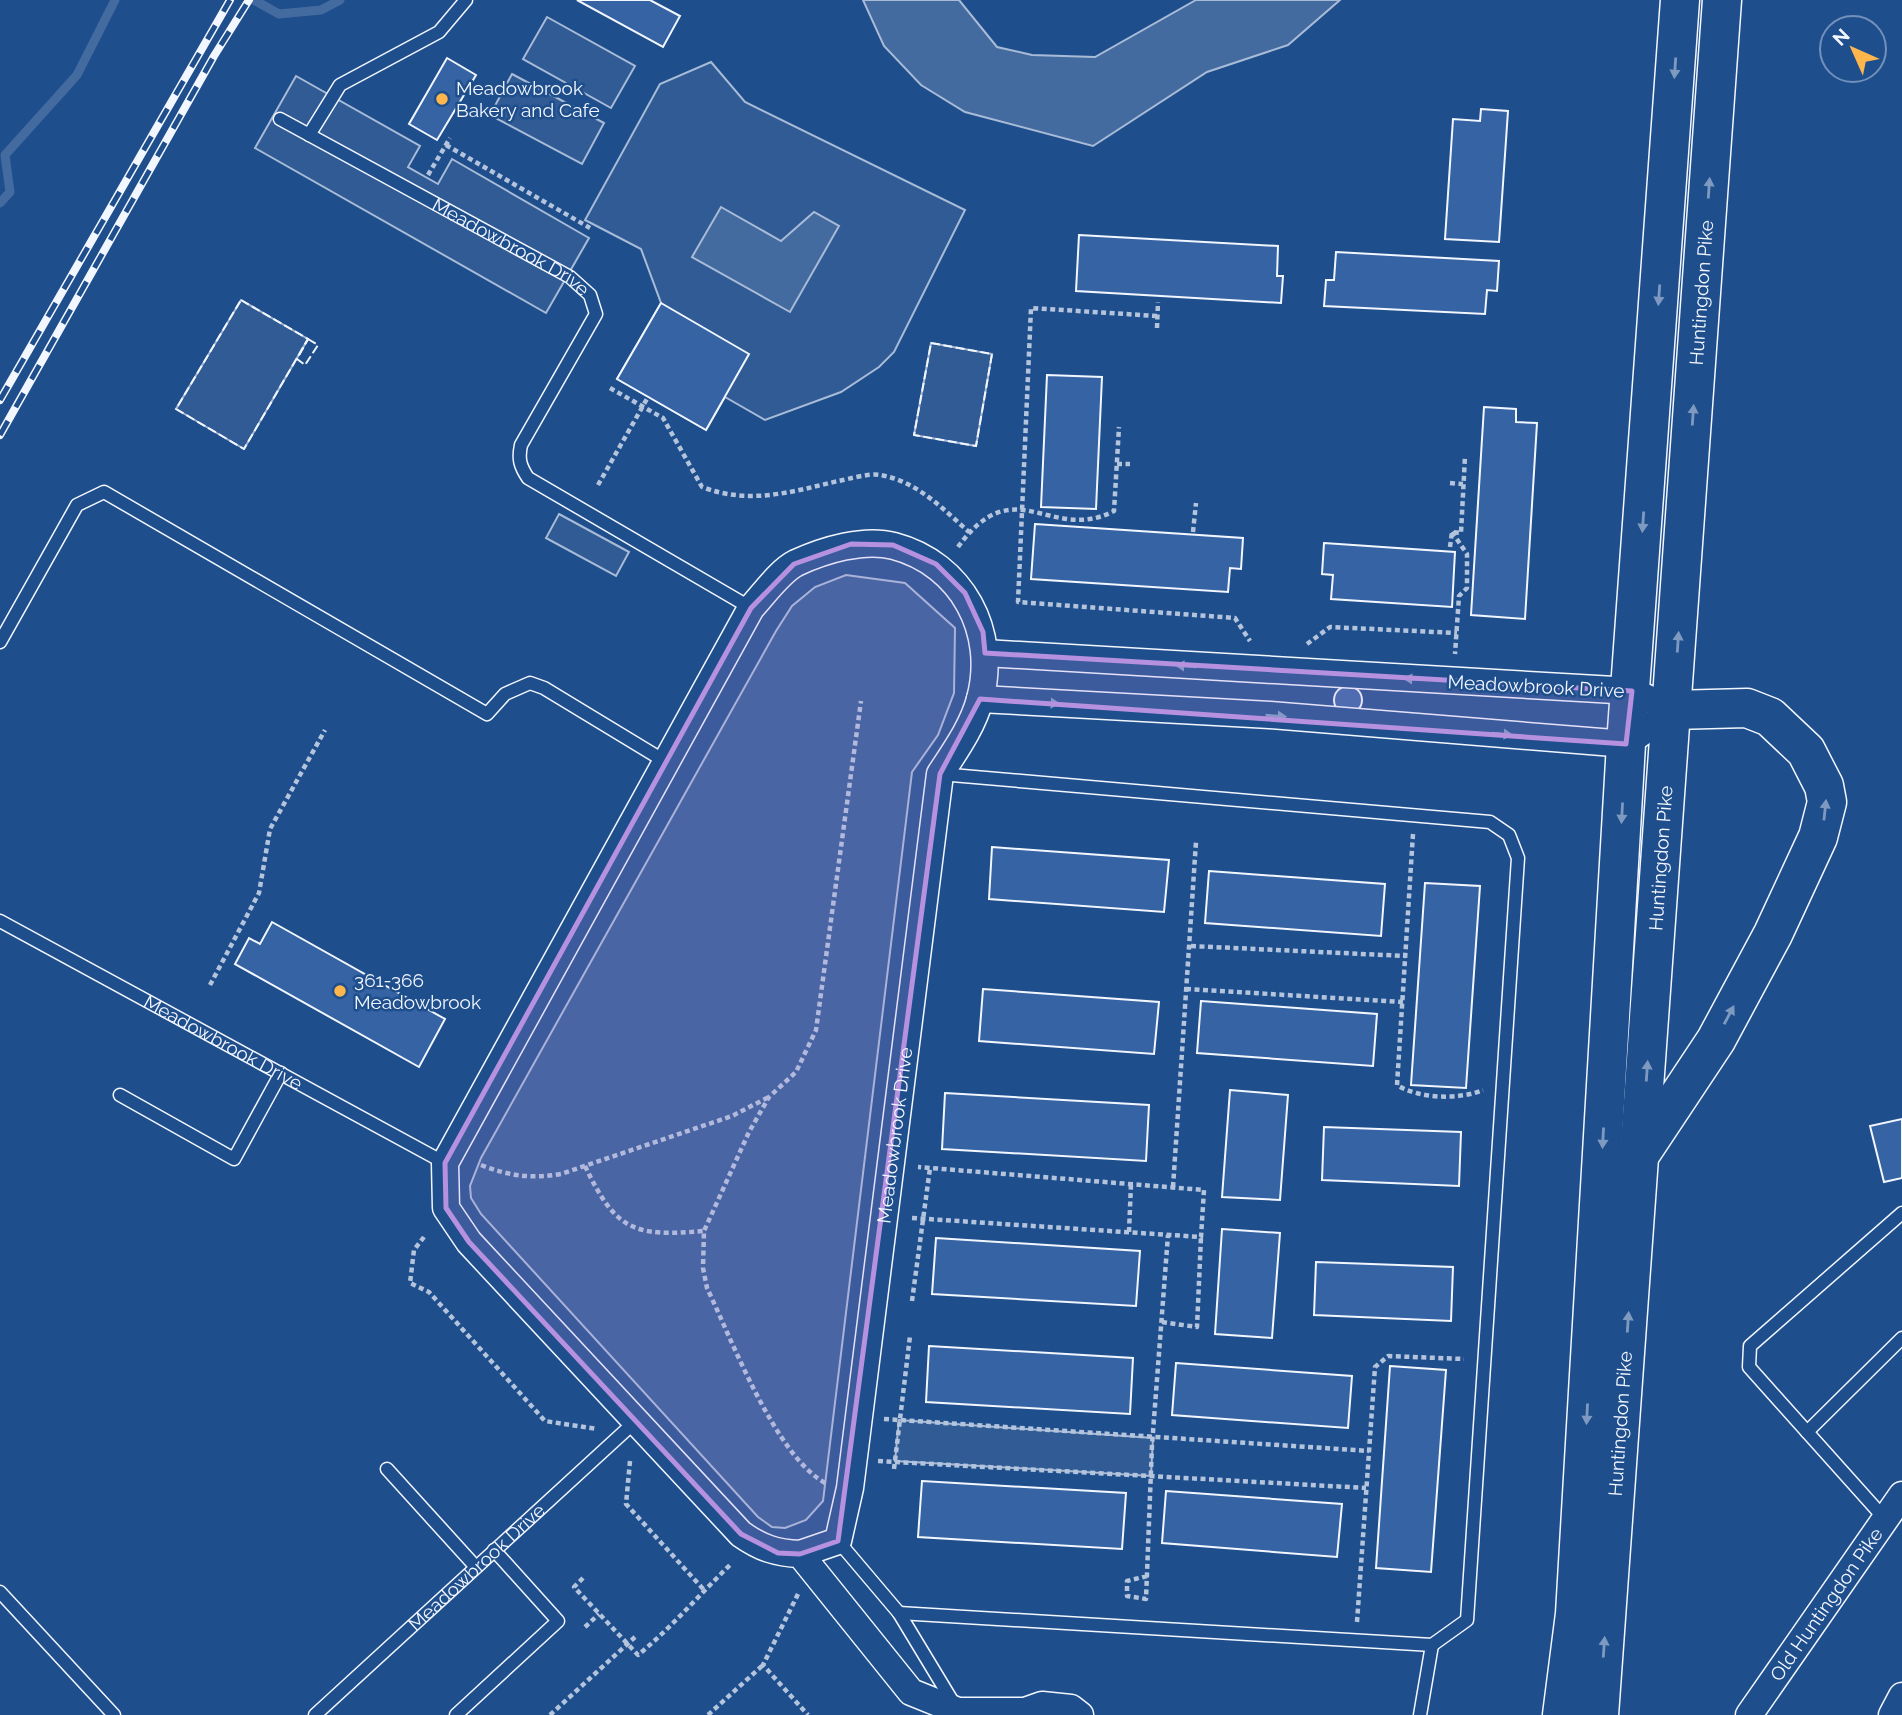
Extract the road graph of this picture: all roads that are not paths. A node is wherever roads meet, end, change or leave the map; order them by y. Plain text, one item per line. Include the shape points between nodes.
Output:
1 (466, 0) edge
2 (1680, 0) edge
3 (1722, 0) edge
4 (280, 119) dead end
5 (309, 135) junction
6 (751, 608) junction
7 (0, 642) edge
8 (985, 653) junction
9 (1632, 691) junction
10 (980, 699) junction
11 (1673, 710) junction
12 (1626, 744) junction
13 (666, 762) junction
14 (940, 774) junction
15 (0, 921) edge
16 (281, 1073) junction
17 (120, 1095) dead end
18 (1640, 1155) junction
19 (445, 1163) junction
20 (1902, 1213) edge
21 (1902, 1338) edge
22 (637, 1420) junction
23 (1807, 1432) junction
24 (387, 1469) dead end
25 (1902, 1495) edge
26 (1885, 1519) junction
27 (838, 1541) junction
28 (494, 1550) junction
29 (806, 1561) junction
30 (475, 1566) junction
31 (0, 1592) edge
32 (898, 1613) junction
33 (1432, 1645) junction
34 (1902, 1696) edge
35 (958, 1711) junction
36 (1022, 1713) edge
37 (317, 1714) edge
38 (114, 1715) edge
39 (456, 1715) edge
40 (1080, 1715) edge
41 (1420, 1715) edge
42 (1562, 1715) edge
43 (1599, 1715) edge
44 (1749, 1715) edge
45 (1892, 1715) edge

1 - 5 lane via 439,32 340,85
2 -> 9 main road, Huntingdon Pike
11 -> 3 main road, Huntingdon Pike
4 - 5 lane, Meadowbrook Drive
5 - 6 lane, Meadowbrook Drive via 570,277 590,295 596,314 521,446 522,468 528,478
6 - 8 street, Meadowbrook Drive via 794,564 850,544 893,545 936,564 965,593 983,632
6 - 13 street, Meadowbrook Drive
7 - 13 lane via 77,505 104,492 488,714 505,694 530,683
9 -> 8 street, Meadowbrook Drive
8 - 10 street, Meadowbrook Drive
9 - 11 street, Meadowbrook Drive
9 - 12 main road, Huntingdon Pike
10 -> 12 street via 1270,715
10 - 14 street, Meadowbrook Drive via 964,737
11 - 12 street
18 -> 11 main road, Huntingdon Pike
18 -> 11 main road via 1716,1040 1773,934 1826,816 1824,786 1806,751 1770,717 1747,708
12 -> 42 main road, Huntingdon Pike via 1575,1614
13 - 19 street, Meadowbrook Drive
14 - 27 street, Meadowbrook Drive via 859,1417
14 - 33 lane via 1490,822 1509,835 1518,858 1467,1620
15 - 16 lane, Meadowbrook Drive
16 - 17 lane via 234,1159
16 - 19 lane, Meadowbrook Drive
43 -> 18 main road, Huntingdon Pike
19 - 22 street via 446,1209 456,1227
20 - 23 lane via 1750,1346 1749,1367
21 - 23 lane
22 - 28 lane, Meadowbrook Drive
22 - 29 street via 741,1534 759,1546
23 - 26 lane
24 - 30 lane
25 - 26 street, Old Huntingdon Pike
26 - 44 street, Old Huntingdon Pike
27 - 29 street
27 - 32 lane
28 - 30 lane, Meadowbrook Drive
28 - 39 lane via 558,1621
29 - 35 street via 911,1692
30 - 37 lane, Meadowbrook Drive
31 - 38 lane
32 - 33 lane
32 - 35 lane
33 - 41 lane
34 - 45 street
35 - 36 street
36 - 40 street via 1042,1705 1071,1708

